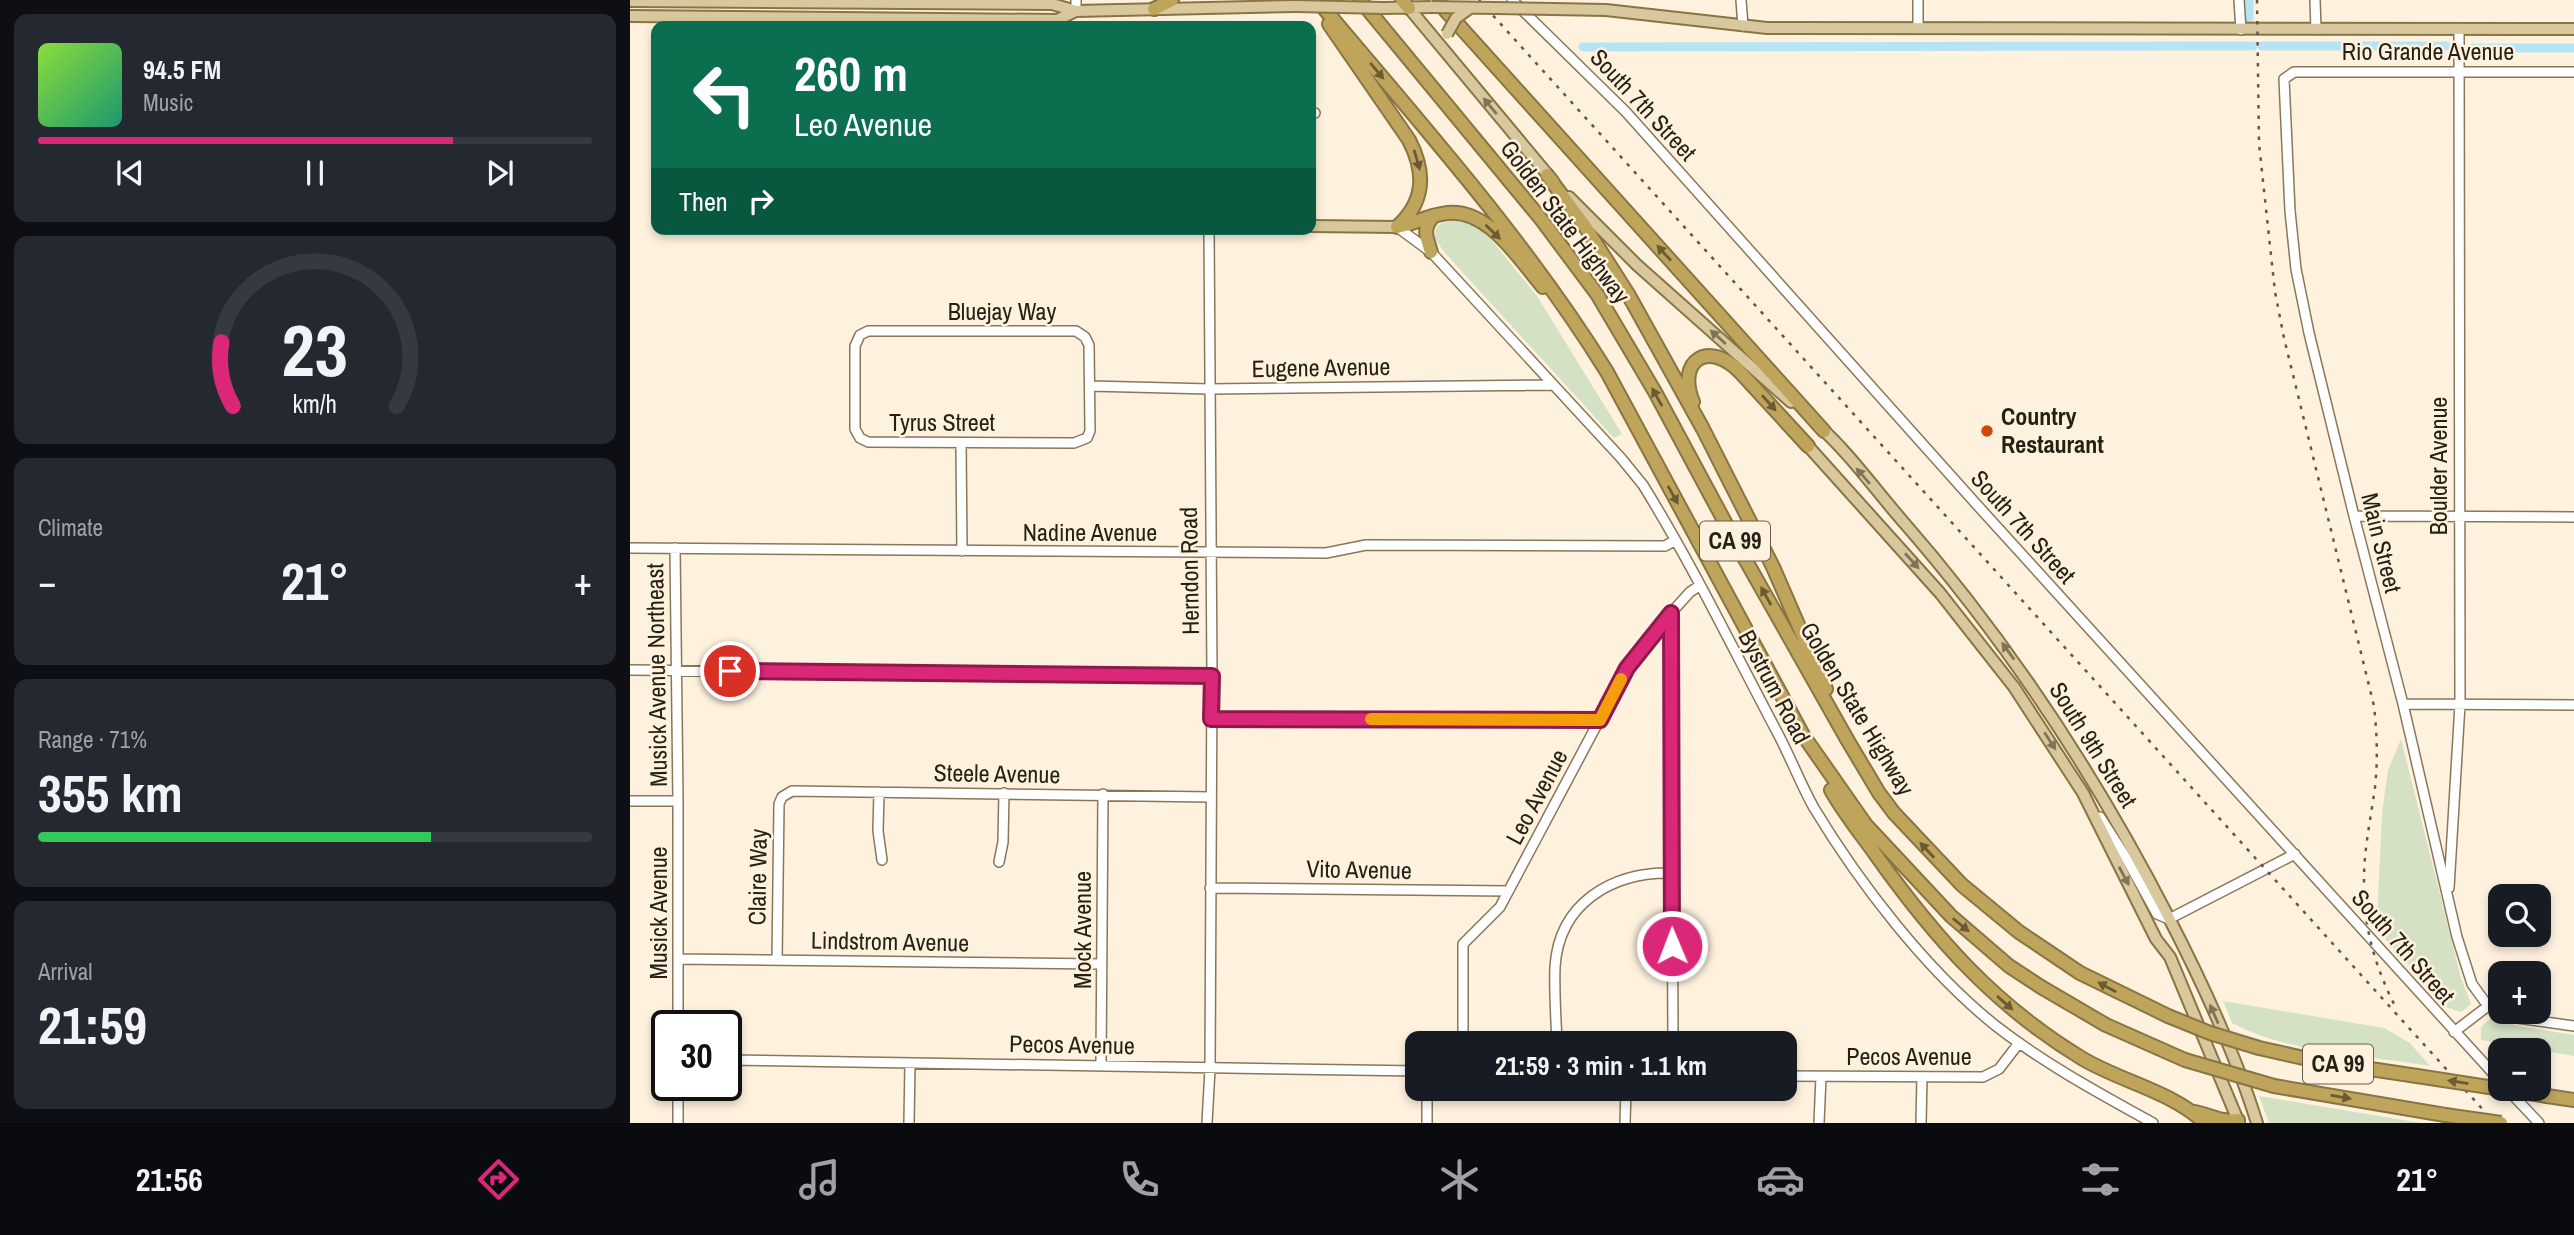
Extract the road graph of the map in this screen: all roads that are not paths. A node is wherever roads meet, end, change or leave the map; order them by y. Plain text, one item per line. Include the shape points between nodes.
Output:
1 (1172, 0) edge
2 (1316, 0) edge
3 (1360, 0) edge
4 (1513, 0) edge
5 (1741, 0) edge
6 (1917, 0) edge
7 (2239, 0) edge
8 (2315, 0) edge
9 (630, 1) edge
10 (1405, 4) edge
11 (1434, 4) edge
12 (1076, 6) edge
13 (1471, 8) junction
14 (1154, 9) junction
15 (630, 16) edge
16 (1743, 26) junction
17 (1918, 27) junction
18 (2316, 29) junction
19 (2574, 29) edge
20 (2241, 30) junction
21 (2459, 30) junction
22 (1453, 63) junction
23 (2459, 71) junction
24 (2574, 72) edge
25 (2284, 79) joint
26 (1547, 175) junction
27 (1432, 218) junction
28 (1316, 226) edge
29 (1397, 227) junction
30 (1209, 235) edge
31 (1430, 253) junction
32 (1580, 328) junction
33 (860, 335) joint
34 (1090, 386) junction
35 (1552, 386) junction
36 (1210, 388) junction
37 (1703, 429) junction
38 (1824, 431) junction
39 (961, 443) junction
40 (1808, 446) joint
41 (2354, 516) junction
42 (2458, 516) junction
43 (2574, 517) edge
44 (1675, 541) junction
45 (630, 548) edge
46 (675, 548) junction
47 (962, 551) junction
48 (1210, 552) junction
49 (1699, 586) junction
50 (1671, 613) junction
51 (630, 670) edge
52 (677, 670) junction
53 (1212, 676) junction
54 (2027, 678) junction
55 (2014, 687) junction
56 (2403, 704) junction
57 (2460, 704) junction
58 (2574, 705) edge
59 (1211, 719) junction
60 (1600, 720) junction
61 (1803, 735) junction
62 (1848, 741) junction
63 (879, 792) junction
64 (1004, 793) junction
65 (2083, 793) junction
66 (1103, 794) junction
67 (783, 796) joint
68 (1211, 797) junction
69 (630, 801) edge
70 (678, 801) junction
71 (2295, 854) junction
72 (882, 860) dead end
73 (999, 862) dead end
74 (1671, 873) junction
75 (1210, 888) junction
76 (1508, 891) junction
77 (2448, 901) junction
78 (2169, 919) junction
79 (2170, 957) junction
80 (678, 960) junction
81 (777, 960) junction
82 (1102, 964) junction
83 (2488, 1006) joint
84 (678, 1010) edge
85 (2551, 1023) edge
86 (2574, 1026) edge
87 (1463, 1031) edge
88 (1557, 1031) edge
89 (1673, 1031) edge
90 (2454, 1032) junction
91 (2019, 1043) junction
92 (742, 1060) edge
93 (910, 1063) junction
94 (1101, 1065) junction
95 (2488, 1068) edge
96 (1210, 1069) junction
97 (1405, 1071) edge
98 (1797, 1076) edge
99 (1821, 1077) junction
100 (1922, 1078) junction
101 (2574, 1100) edge
102 (678, 1101) edge
103 (1427, 1101) edge
104 (1626, 1101) edge
105 (2518, 1101) edge
106 (2250, 1102) junction
107 (2191, 1111) junction
108 (2238, 1122) edge
109 (678, 1123) edge
110 (909, 1123) edge
111 (1207, 1123) edge
112 (1427, 1123) edge
113 (1625, 1123) edge
114 (1819, 1123) edge
115 (1920, 1123) edge
116 (2153, 1123) edge
117 (2205, 1123) edge
118 (2257, 1123) edge
119 (2501, 1123) edge
120 (2539, 1123) edge

1 - 14 highway
2 -> 29 highway via 1417,158 1417,202
2 -> 32 highway, Golden State Highway / CA 99 via 1501,219
62 -> 3 highway, Golden State Highway / CA 99 via 1597,294
4 - 71 street, South 7th Street via 1626,112
5 - 16 street
6 - 17 street
7 - 20 street
8 - 18 street
9 - 12 main road
10 - 11 main road
10 - 14 main road, bridge via 1384,8
10 - 22 main road, South 9th Street
11 - 13 main road, bridge
38 -> 11 highway
12 - 14 main road
12 - 15 main road via 1057,20
13 - 16 main road, bridge via 1606,10
13 - 22 main road, bridge via 1456,18 1447,34
16 - 17 main road
17 - 20 main road
18 - 20 main road
18 - 21 main road
19 - 21 main road
21 - 23 street, Boulder Avenue
26 -> 22 main road, South 9th Street
23 - 24 street, Rio Grande Avenue
23 - 25 street, Rio Grande Avenue via 2294,72
23 - 42 street, Boulder Avenue
25 - 41 street, Main Street via 2296,269
26 - 37 highway via 1622,285
38 -> 26 main road, South 9th Street via 1637,265
27 - 29 highway
27 - 31 highway via 1425,230
27 -> 32 highway via 1460,213 1486,224
28 - 29 main road
29 - 31 street, Bystrum Road
30 - 36 street, Herndon Road
31 - 35 street, Bystrum Road
32 -> 61 highway, Golden State Highway / CA 99
33 - 34 street, Bluejay Way via 868,331 1076,331 1089,345
33 - 39 street, Tyrus Street via 855,346 855,429 860,438 868,442
34 - 36 street, Eugene Avenue
34 - 39 street, Tyrus Street via 1087,438 1074,443
35 - 36 street, Eugene Avenue
35 - 44 street, Bystrum Road via 1632,472
36 - 48 street, Herndon Road
37 -> 40 highway via 1690,396 1688,373 1708,355 1721,356
37 - 62 highway via 1778,578
54 -> 38 main road, South 9th Street via 1951,578
39 - 47 street
40 -> 55 main road, South 9th Street via 1940,593
41 - 42 street
41 - 56 street, Main Street
42 - 43 street
42 - 57 street, Boulder Avenue
44 - 48 street, Nadine Avenue via 1665,546 1366,545 1326,553
44 - 49 street, Bystrum Road
45 - 46 street, Nadine Avenue
46 - 47 street, Nadine Avenue
46 - 52 street, Musick Avenue Northeast
47 - 48 street, Nadine Avenue
48 - 53 street, Herndon Road
49 - 50 street, Leo Avenue
49 - 91 street, Bystrum Road via 1812,805 1866,887 1955,989
50 - 60 street, Leo Avenue via 1627,668
50 - 74 street
51 - 52 street
52 - 53 street
52 - 70 street, Musick Avenue Northeast
53 - 59 street, Herndon Road
54 - 55 main road
54 - 78 main road, South 9th Street via 2093,780
55 -> 65 main road, South 9th Street
56 - 57 street
56 - 77 street, Main Street
57 - 58 street
57 - 77 street, Boulder Avenue
59 - 60 street
59 - 68 street, Herndon Road
60 - 76 street, Leo Avenue
61 -> 107 highway via 1843,811 1909,902 1970,971 2013,1011 2069,1050
61 -> 119 highway, Golden State Highway / CA 99, bridge via 1866,825 1951,916 2040,987 2106,1024 2185,1060 2274,1086
101 -> 62 highway, Golden State Highway / CA 99, bridge via 2259,1048 2210,1034 2080,973 2019,932 1936,859 1879,793
63 - 64 street, Steele Avenue
63 - 67 street, Steele Avenue via 792,791
63 - 72 street
64 - 66 street, Steele Avenue
64 - 73 street
65 - 78 street via 2126,856 2157,914
65 -> 79 main road, South 9th Street via 2156,939
66 - 68 street, Steele Avenue
66 - 82 street, Mock Avenue
67 - 81 street, Claire Way via 779,804
68 - 75 street, Herndon Road
69 - 70 street
70 - 80 street, Musick Avenue
71 - 78 street
71 - 90 street, South 7th Street
74 - 88 street via 1613,882 1574,914 1556,960
74 - 89 street
75 - 76 street, Vito Avenue
75 - 96 street, Herndon Road
76 - 87 street, Leo Avenue via 1500,906 1463,944
77 - 83 street, Main Street via 2472,984
78 - 79 main road via 2166,939
106 -> 78 main road, South 9th Street
79 - 108 main road, South 9th Street
80 - 81 street, Lindstrom Avenue
80 - 84 street, Musick Avenue
81 - 82 street, Lindstrom Avenue
82 - 94 street, Mock Avenue
83 - 90 street
85 - 86 street
90 - 95 street, South 7th Street
91 - 100 street, Pecos Avenue via 1992,1074
91 - 116 street, Bystrum Road
92 - 93 street, Pecos Avenue
93 - 94 street, Pecos Avenue
93 - 110 street
94 - 96 street, Pecos Avenue
96 - 97 street, Pecos Avenue
96 - 111 street, Herndon Road
98 - 99 street, Pecos Avenue
99 - 100 street, Pecos Avenue
99 - 114 street
100 - 115 street
102 - 109 street
103 - 112 street
104 - 113 street
105 - 120 street
106 - 108 main road
106 - 118 main road, South 9th Street
107 - 108 highway
107 - 117 highway

